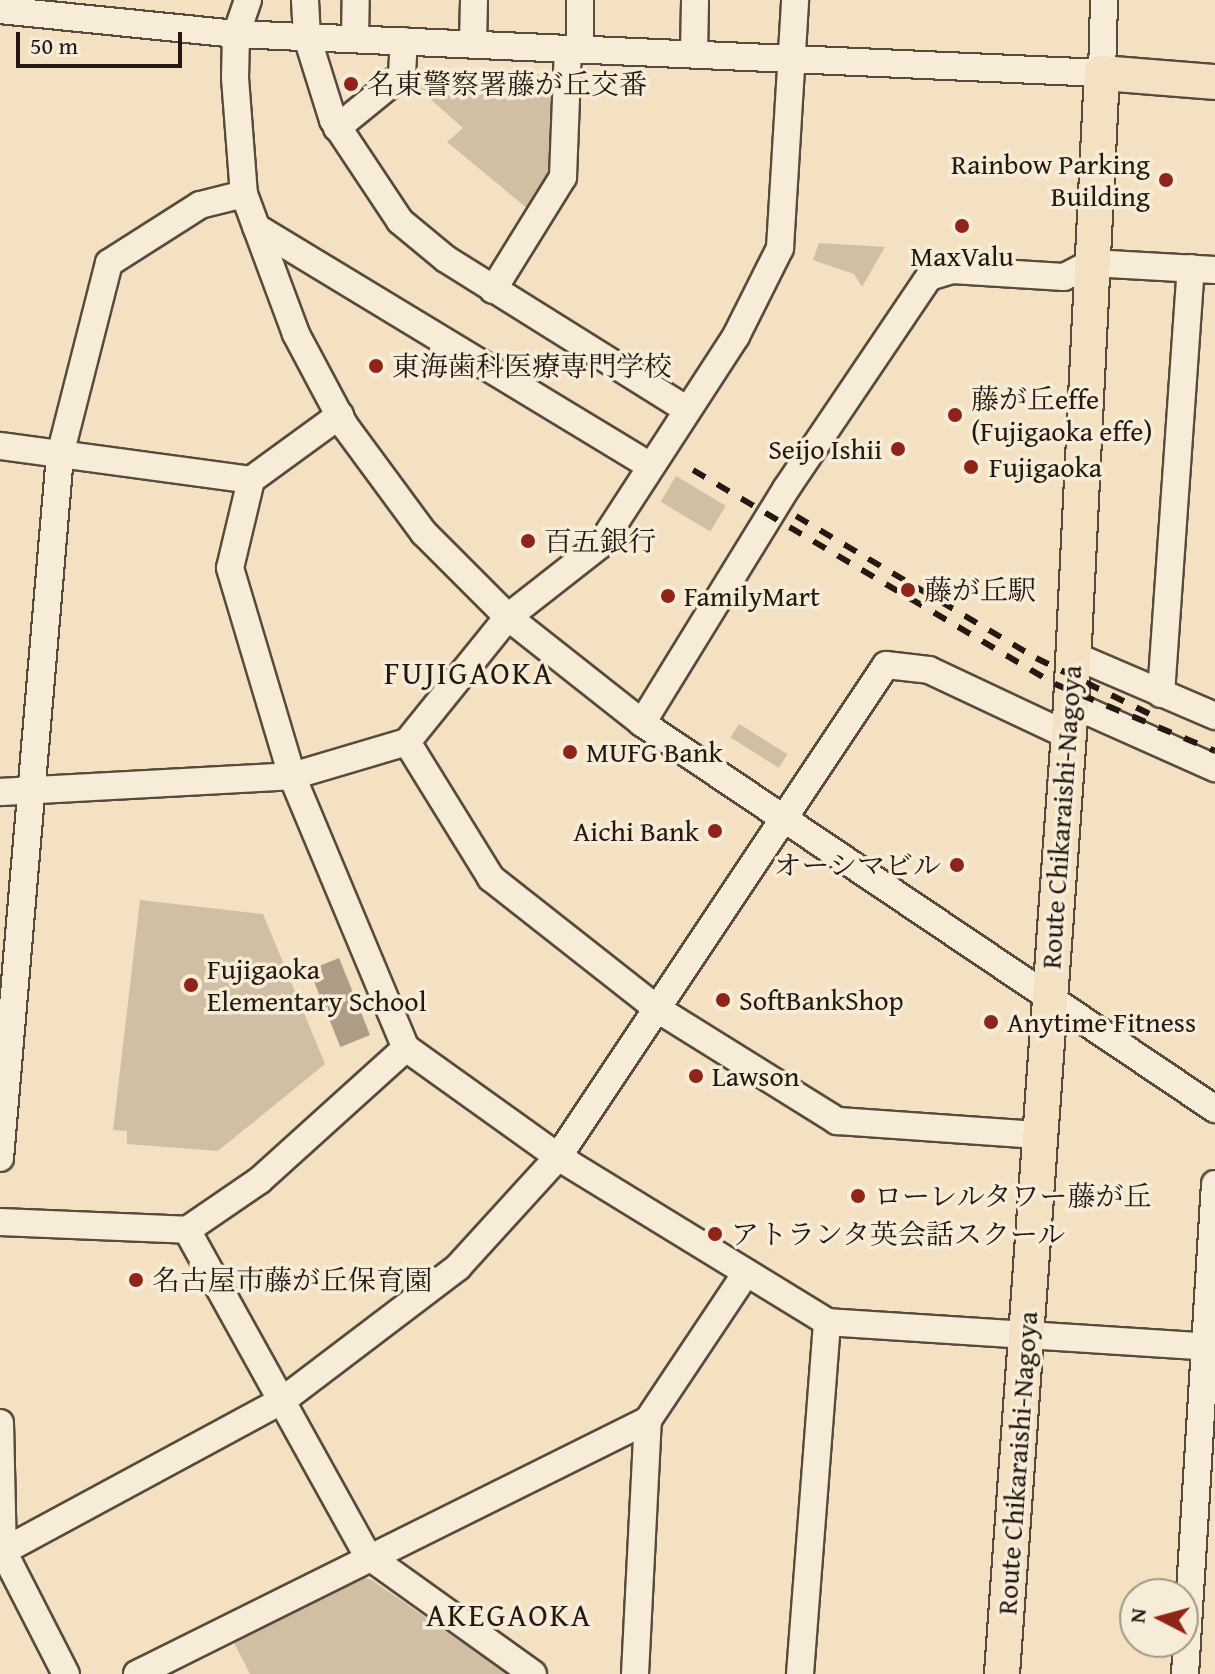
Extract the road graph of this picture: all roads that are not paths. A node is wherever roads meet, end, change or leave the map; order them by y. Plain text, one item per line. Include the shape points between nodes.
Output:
1 (248, 0) edge
2 (305, 0) edge
3 (356, 0) edge
4 (474, 0) edge
5 (580, 0) edge
6 (695, 0) edge
7 (795, 0) edge
8 (1104, 0) edge
9 (0, 10) edge
10 (236, 34) junction
11 (307, 37) junction
12 (355, 39) junction
13 (404, 41) junction
14 (473, 44) junction
15 (574, 49) junction
16 (694, 54) junction
17 (792, 59) junction
18 (1102, 73) junction
19 (1215, 82) edge
20 (337, 128) junction
21 (244, 194) junction
22 (256, 227) junction
23 (1091, 263) junction
24 (1203, 269) edge
25 (493, 290) junction
26 (684, 408) junction
27 (340, 415) junction
28 (0, 446) edge
29 (60, 455) junction
30 (648, 464) junction
31 (251, 480) junction
32 (508, 617) junction
33 (1073, 655) junction
34 (1161, 694) junction
35 (1215, 716) edge
36 (1070, 720) junction
37 (642, 723) junction
38 (407, 742) junction
39 (1215, 768) edge
40 (292, 776) junction
41 (0, 792) edge
42 (29, 792) junction
43 (786, 824) junction
44 (1047, 994) junction
45 (659, 1010) junction
46 (406, 1048) junction
47 (1215, 1109) edge
48 (1039, 1135) junction
49 (558, 1157) junction
50 (0, 1158) edge
51 (1215, 1184) edge
52 (0, 1222) edge
53 (187, 1230) junction
54 (746, 1273) junction
55 (827, 1322) junction
56 (1025, 1340) junction
57 (1210, 1347) edge
58 (283, 1400) junction
59 (648, 1420) junction
60 (0, 1423) edge
61 (2, 1552) edge
62 (367, 1555) junction
63 (1204, 1588) edge
64 (66, 1674) edge
65 (137, 1674) edge
66 (533, 1674) edge
67 (635, 1674) edge
68 (800, 1674) edge
69 (1002, 1674) edge
70 (1185, 1674) edge

1 - 10 street
2 - 11 street
3 - 12 street
4 - 14 street
5 - 15 street
6 - 16 street
7 - 17 street
8 - 18 street
9 - 10 street
10 - 11 street
10 - 21 street
11 - 12 street
11 - 20 street
12 - 13 street
13 - 14 street
13 - 20 street via 402,75
14 - 15 street
15 - 16 street
15 - 25 street via 563,177
16 - 17 street
17 - 18 street
17 - 26 street via 780,248 736,336
18 - 19 main road
18 - 23 main road, Route Chikaraishi-Nagoya
20 - 25 street via 400,221
21 - 22 street
21 - 29 street via 200,205 109,263
22 - 27 street via 296,334
22 - 30 street
23 - 24 street
23 - 33 main road, Route Chikaraishi-Nagoya
23 - 37 street via 1064,277 940,271 922,284
24 - 34 street
25 - 26 street
26 - 30 street
27 - 31 street
27 - 32 street via 424,533
28 - 29 street
29 - 31 street
29 - 42 street
30 - 32 street via 601,544
31 - 40 street via 230,568
32 - 37 street
32 - 38 street
33 - 34 street
33 - 36 main road, Route Chikaraishi-Nagoya
34 - 35 street
36 - 39 street
36 - 43 street via 929,670 886,665
36 - 44 main road, Route Chikaraishi-Nagoya
37 - 43 street
38 - 40 street
38 - 45 street via 491,878
40 - 42 street
40 - 46 street
41 - 42 street
42 - 50 street
43 - 44 street
43 - 45 street
44 - 47 street
44 - 48 main road, Route Chikaraishi-Nagoya
45 - 48 street via 837,1121
45 - 49 street
46 - 49 street
46 - 53 street via 260,1180
48 - 56 main road, Route Chikaraishi-Nagoya
49 - 54 street
49 - 58 street via 458,1267
51 - 57 street
52 - 53 street
53 - 58 street
54 - 55 street
54 - 59 street
55 - 56 street
55 - 68 street
56 - 57 street
56 - 69 main road, Route Chikaraishi-Nagoya
57 - 63 street
58 - 61 street
58 - 62 street
59 - 62 street
59 - 67 street
60 - 61 street
61 - 64 street
62 - 65 street
62 - 66 street
63 - 70 street

